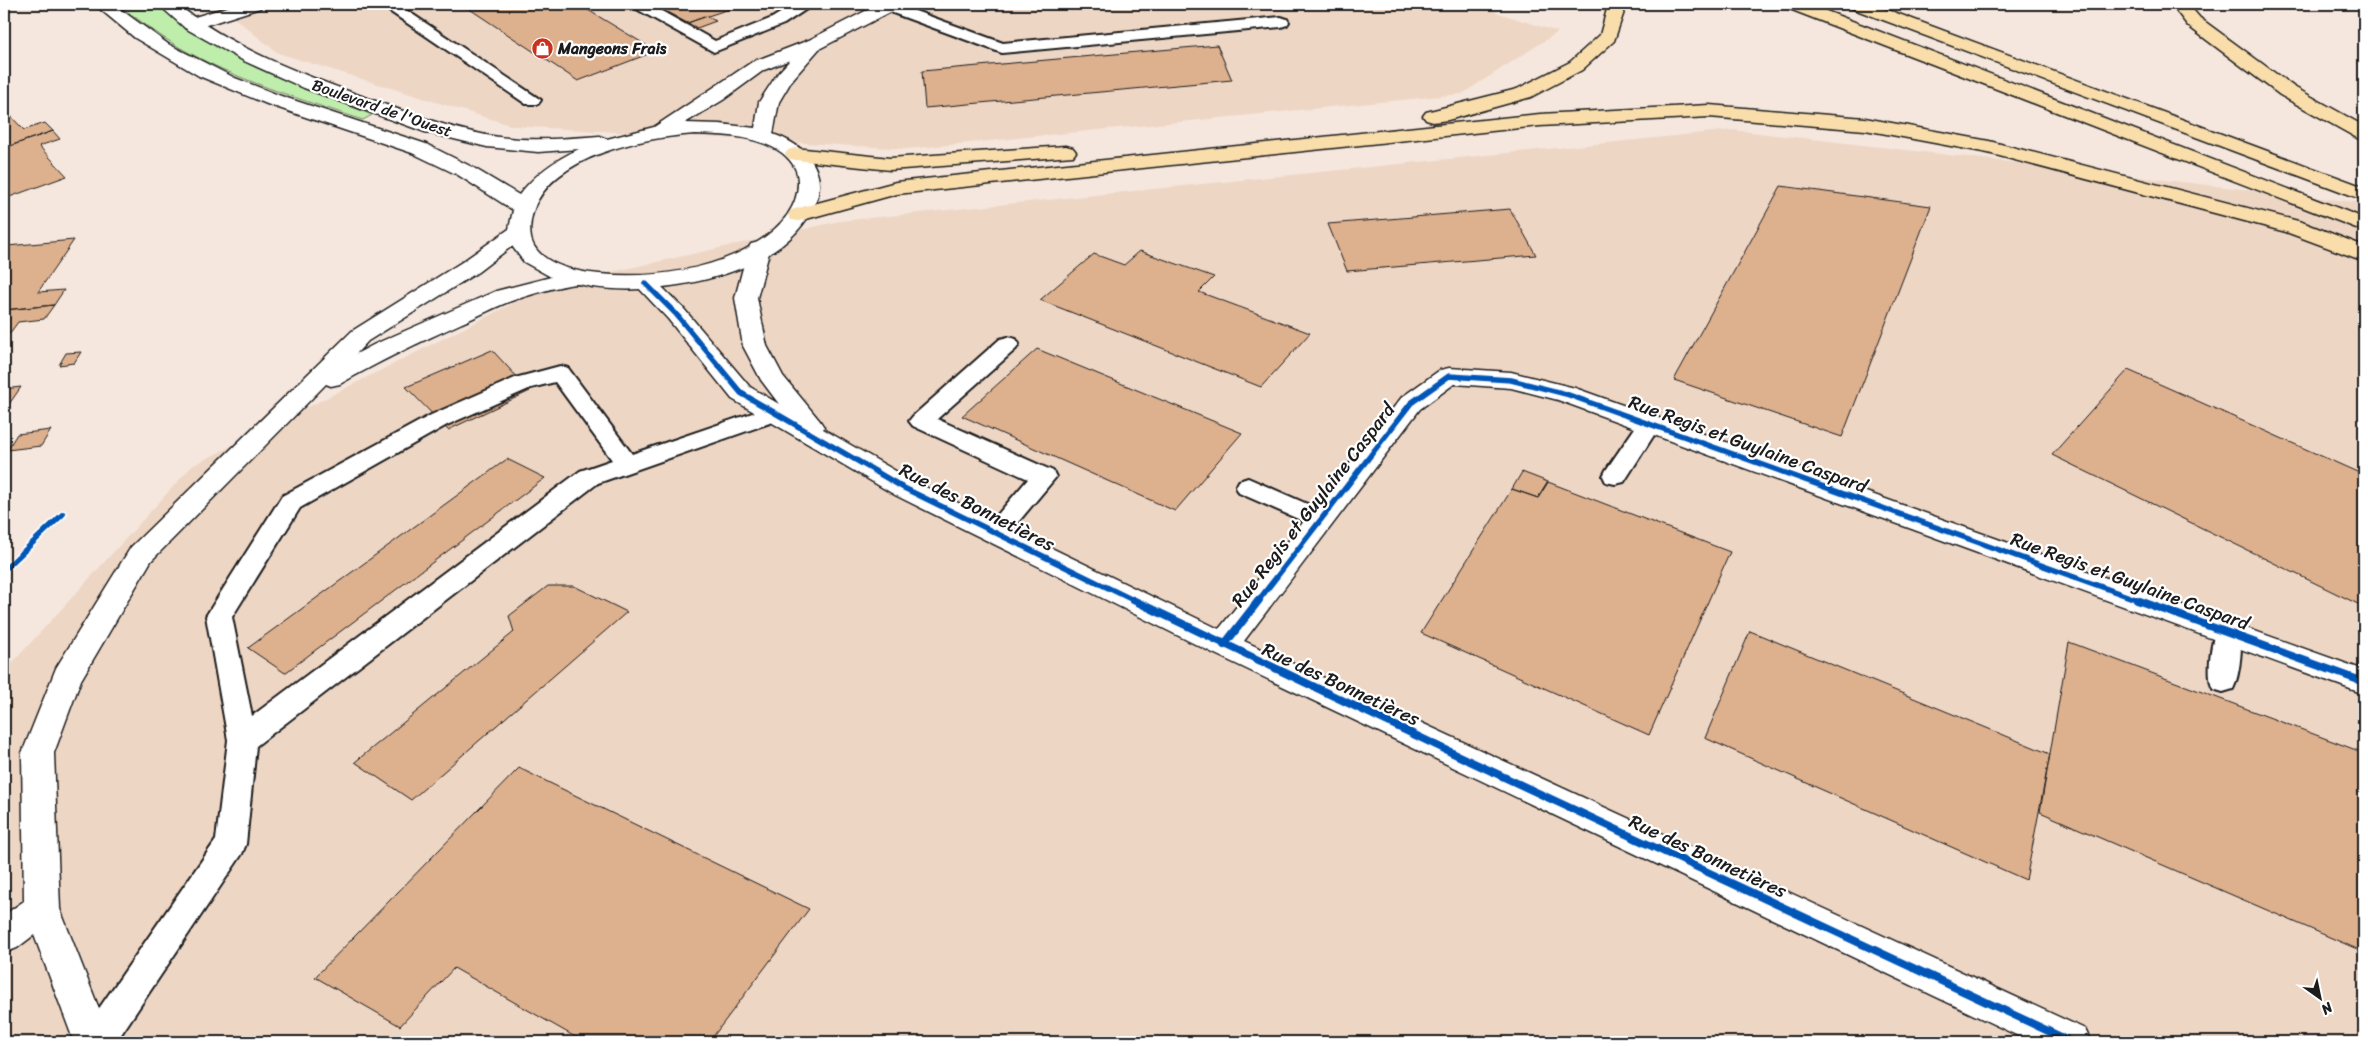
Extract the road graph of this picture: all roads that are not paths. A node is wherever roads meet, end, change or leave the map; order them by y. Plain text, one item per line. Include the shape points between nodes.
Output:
1 (103, 4) edge
2 (167, 4) edge
3 (254, 4) edge
4 (387, 4) edge
5 (638, 4) edge
6 (806, 4) edge
7 (1613, 4) edge
8 (1794, 4) edge
9 (1857, 4) edge
10 (2179, 4) edge
11 (890, 5) edge
12 (1281, 22) dead end
13 (191, 24) junction
14 (814, 44) junction
15 (532, 100) dead end
16 (656, 132) junction
17 (2364, 134) edge
18 (763, 136) junction
19 (618, 141) junction
20 (795, 154) junction
21 (2364, 194) edge
22 (523, 207) junction
23 (799, 215) junction
24 (2364, 225) edge
25 (518, 232) junction
26 (759, 249) junction
27 (2364, 254) edge
28 (575, 278) junction
29 (645, 283) junction
30 (1008, 344) dead end
31 (301, 394) junction
32 (776, 413) junction
33 (1649, 424) junction
34 (821, 440) junction
35 (627, 464) junction
36 (1615, 476) dead end
37 (1248, 487) dead end
38 (1320, 520) junction
39 (995, 533) junction
40 (2228, 633) junction
41 (1224, 644) junction
42 (2223, 681) dead end
43 (2364, 682) edge
44 (242, 740) junction
45 (42, 909) junction
46 (4, 936) edge
47 (94, 1042) edge
48 (2072, 1042) edge

1 - 22 street, Boulevard de l'Ouest via 148,38 209,72 273,99 405,142 482,181
2 - 13 street, Boulevard de l'Ouest
3 - 13 street
4 - 15 lane
5 - 6 lane via 714,47 778,21
7 - 20 highway via 1616,9 1608,37 1576,66 1524,94 1448,114 1278,134 890,164
8 - 24 highway
9 - 21 highway
10 - 17 highway via 2194,22 2287,91
11 - 12 lane via 1002,48
11 - 14 street
13 - 19 street, Boulevard de l'Ouest via 250,57 311,84 432,128 487,141 538,146
14 - 16 street via 758,66
14 - 18 street via 785,77 769,102
16 - 18 street via 694,128
16 - 19 street
18 - 20 street
19 - 22 street via 558,169 536,187
20 - 23 street via 808,172 810,193
22 - 25 street
23 - 26 street via 783,233
23 - 27 highway via 896,188 1540,120 1709,111 1865,124 1989,147 2294,228
25 - 28 street via 527,252 546,267
25 - 31 street via 470,267 360,336
26 - 29 street via 718,268
26 - 34 street, Rue des Bonnetières via 746,298 755,346 773,380
28 - 29 street via 608,283
28 - 31 street via 504,296 428,328
29 - 32 street, Rue des Bonnetières via 676,314 742,393
30 - 39 lane via 920,421 1044,477
31 - 45 street via 141,554 67,677 38,753
32 - 34 street, Rue des Bonnetières
32 - 35 lane
33 - 36 lane
33 - 38 street, Rue Regis et Guylaine Caspard via 1566,394 1511,380 1449,376 1411,403
33 - 40 street, Rue Regis et Guylaine Caspard
34 - 39 street, Rue des Bonnetières via 904,488
35 - 44 lane via 589,477
35 - 44 lane via 560,373 523,383 439,420 291,502 219,616
37 - 38 lane
38 - 41 street, Rue Regis et Guylaine Caspard
39 - 41 street, Rue des Bonnetières
40 - 42 lane
40 - 43 street, Rue Regis et Guylaine Caspard
41 - 48 street, Rue des Bonnetières
44 - 47 lane via 231,844
45 - 46 street
45 - 47 street

